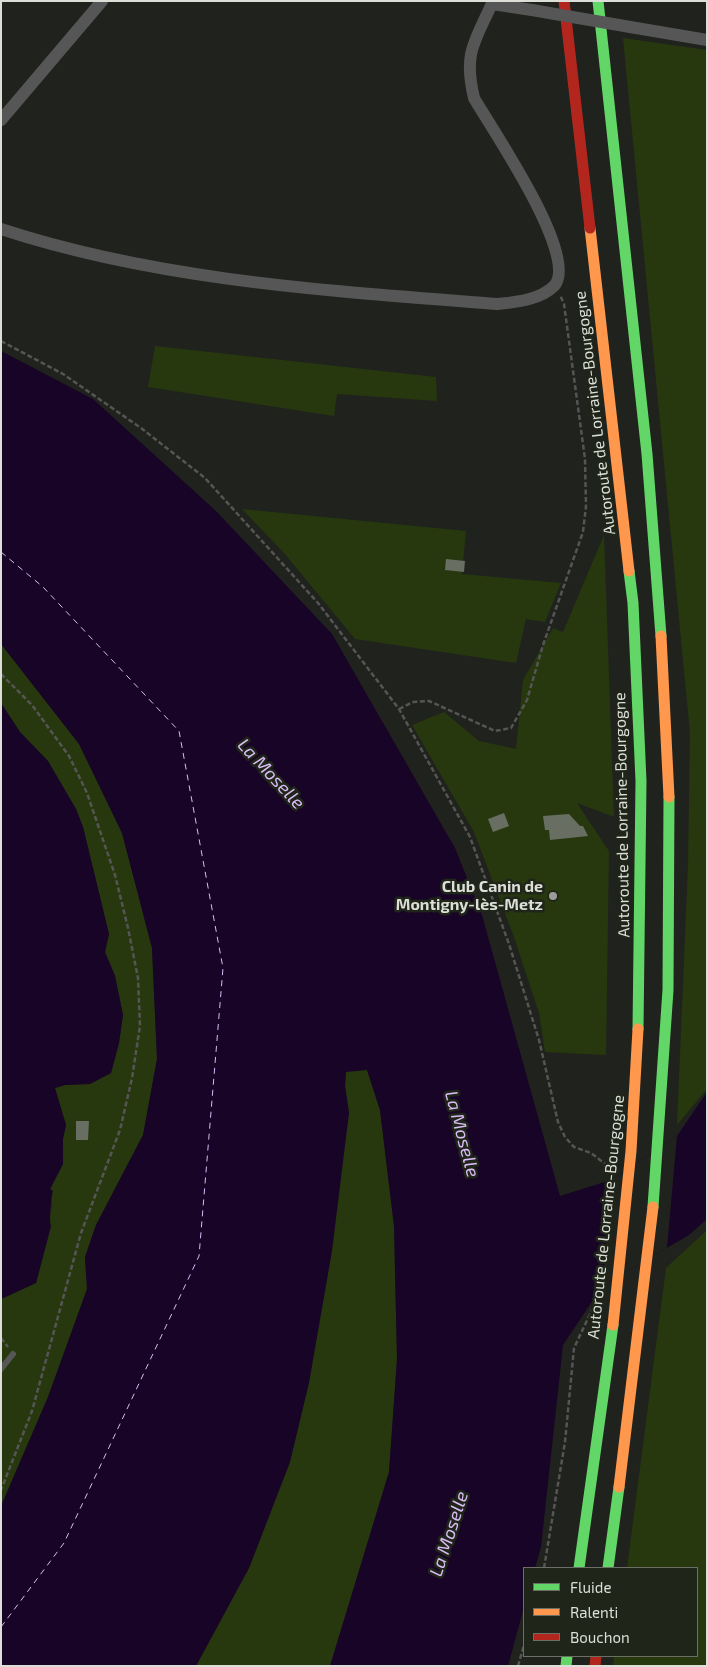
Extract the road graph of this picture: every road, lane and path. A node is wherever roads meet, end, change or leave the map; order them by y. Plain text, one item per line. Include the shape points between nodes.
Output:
1 (102, 1) edge
2 (564, 1) edge
3 (598, 1) edge
4 (492, 3) edge
5 (707, 40) edge
6 (1, 120) edge
7 (1, 230) edge
8 (555, 285) junction
9 (1, 341) edge
10 (1, 674) edge
11 (399, 709) junction
12 (614, 1172) dead end
13 (604, 1287) dead end
14 (14, 1354) dead end
15 (1, 1369) edge
16 (1, 1490) edge
17 (544, 1567) edge
18 (579, 1567) edge
19 (608, 1567) edge
20 (523, 1648) edge
21 (518, 1666) edge

1 - 6 street
2 - 18 highway, Autoroute de Lorraine-Bourgogne via 633,602 641,781 639,1016 632,1151 619,1281
3 - 19 highway via 657,549 665,672 670,908 660,1144 648,1268
4 - 5 street, bridge
4 - 8 street via 470,54 470,84 474,98 546,220 560,271
7 - 8 street via 83,253 313,289 497,304 525,301
8 - 11 path via 564,304 585,458 586,506 581,539 527,700 511,728 494,731 430,701 413,702
9 - 11 path via 63,374 141,428 205,478 318,603
10 - 16 path via 38,712 69,756 87,793 115,876 128,928 138,978 140,1026 120,1130 81,1233 32,1411
11 - 12 path via 470,837 536,1030 558,1122 574,1147 591,1153
13 - 17 path via 574,1348 565,1442
14 - 15 lane
20 - 21 path

